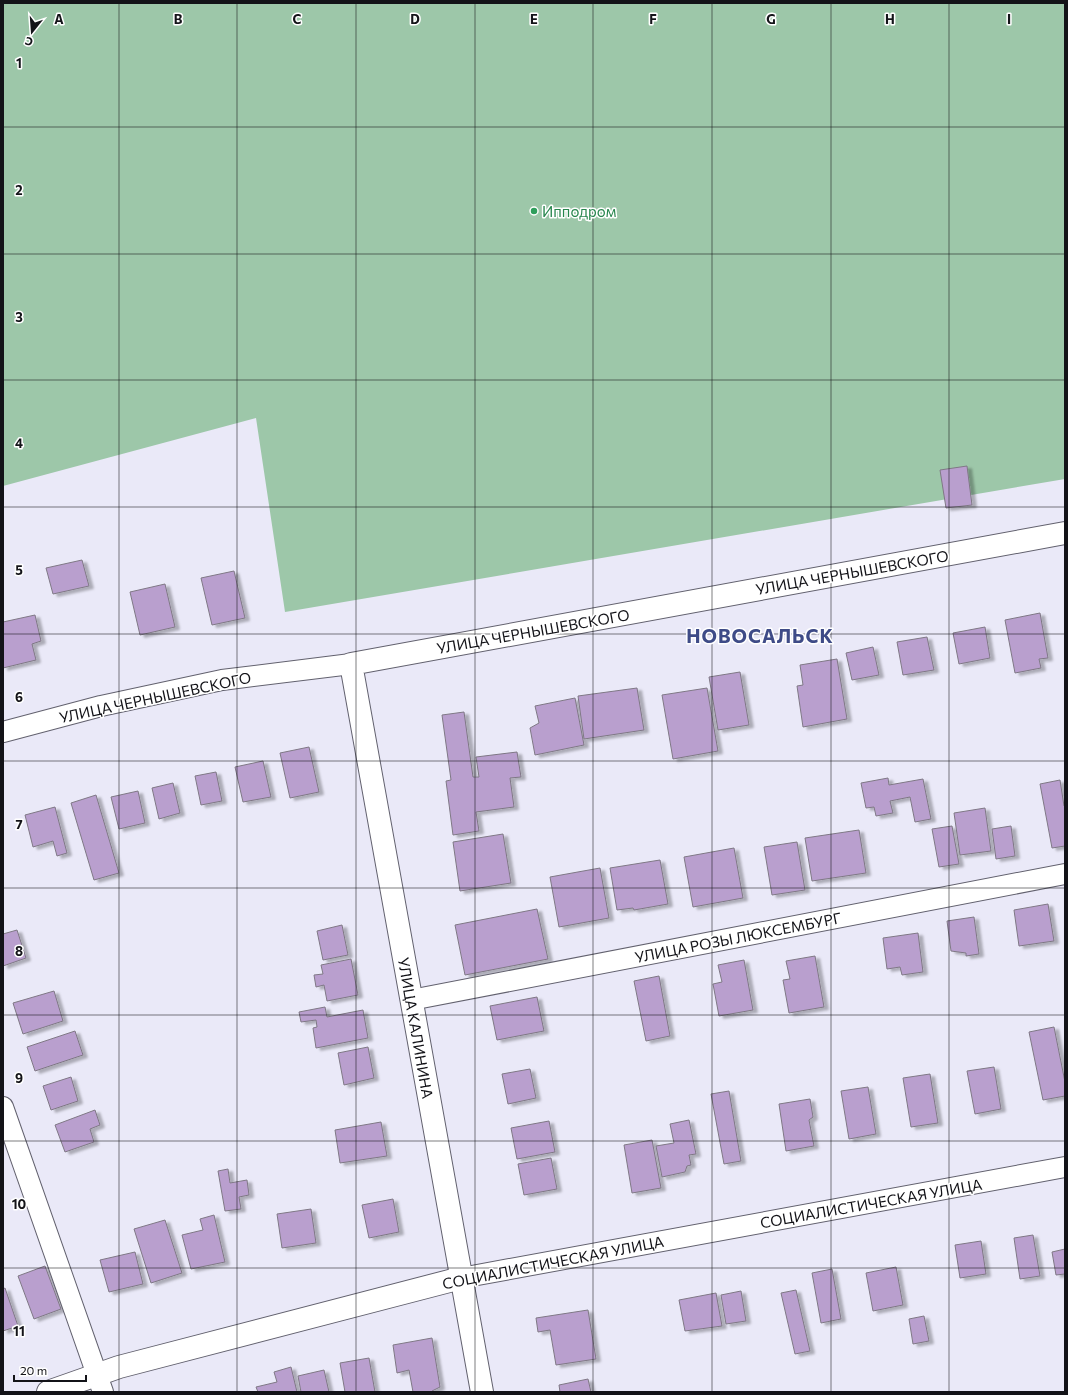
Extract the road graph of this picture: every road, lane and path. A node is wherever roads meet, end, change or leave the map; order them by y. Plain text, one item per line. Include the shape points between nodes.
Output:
1 (1065, 533) edge
2 (351, 664) junction
3 (3, 732) edge
4 (1065, 874) edge
5 (411, 1000) junction
6 (3, 1107) edge
7 (1065, 1167) edge
8 (461, 1278) junction
9 (100, 1383) edge
10 (48, 1392) edge
11 (482, 1392) edge

1 - 2 street, УЛИЦА ЧЕРНЫШЕВСКОГО
2 - 3 street, УЛИЦА ЧЕРНЫШЕВСКОГО via 222,680 101,706
2 - 5 street, УЛИЦА КАЛИНИНА
4 - 5 street, УЛИЦА РОЗЫ ЛЮКСЕМБУРГ
5 - 8 street, УЛИЦА КАЛИНИНА
6 - 9 street
7 - 8 street, СОЦИАЛИСТИЧЕСКАЯ УЛИЦА
8 - 9 street, СОЦИАЛИСТИЧЕСКАЯ УЛИЦА via 118,1368
8 - 11 street, УЛИЦА КАЛИНИНА
9 - 10 street, СОЦИАЛИСТИЧЕСКАЯ УЛИЦА

